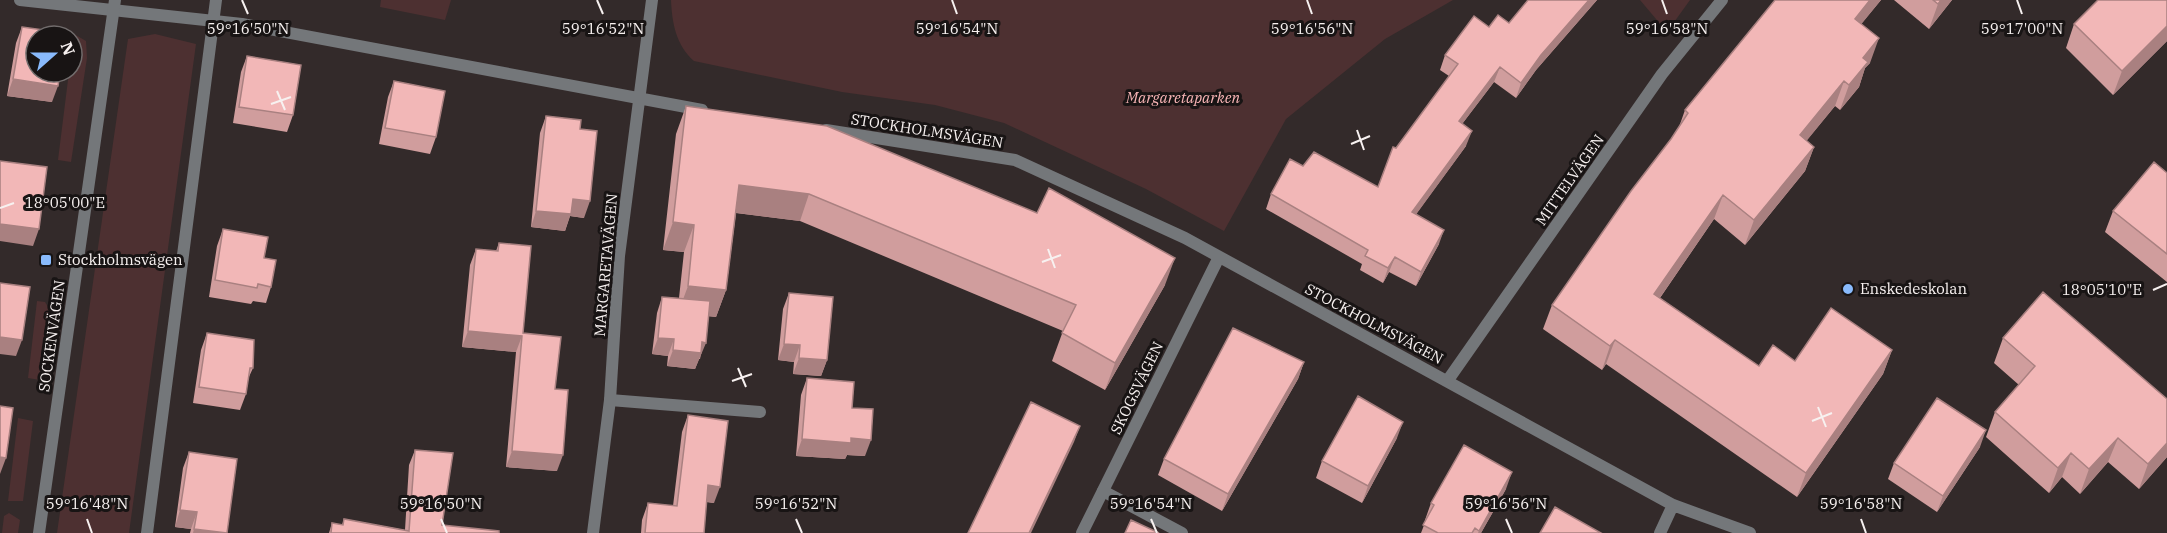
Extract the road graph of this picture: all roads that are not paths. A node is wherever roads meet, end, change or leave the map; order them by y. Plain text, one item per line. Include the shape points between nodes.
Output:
1 (20, 0) edge
2 (216, 0) edge
3 (652, 0) edge
4 (1722, 0) edge
5 (115, 6) edge
6 (213, 22) junction
7 (638, 99) junction
8 (721, 113) edge
9 (815, 128) edge
10 (1219, 257) junction
11 (1448, 380) junction
12 (610, 400) junction
13 (760, 412) dead end
14 (1103, 491) junction
15 (1673, 505) junction
16 (39, 533) edge
17 (147, 533) edge
18 (593, 533) edge
19 (1082, 533) edge
20 (1182, 533) edge
21 (1660, 533) edge
22 (1750, 533) edge

1 - 5 street
2 - 6 street
3 - 7 street, MARGARETAVÄGEN
4 - 11 street, MITTELVÄGEN via 1662,74
5 - 6 street
5 - 16 street, SOCKENVÄGEN
6 - 7 street via 254,26
6 - 17 street
7 - 8 street
7 - 12 street, MARGARETAVÄGEN via 619,256
9 - 10 street, STOCKHOLMSVÄGEN via 1015,160 1185,237
10 - 11 street, STOCKHOLMSVÄGEN
10 - 14 street, SKOGSVÄGEN
11 - 15 street, STOCKHOLMSVÄGEN
12 - 13 street
12 - 18 street, MARGARETAVÄGEN
14 - 19 street, SKOGSVÄGEN
14 - 20 street
15 - 21 street
15 - 22 street, STOCKHOLMSVÄGEN

